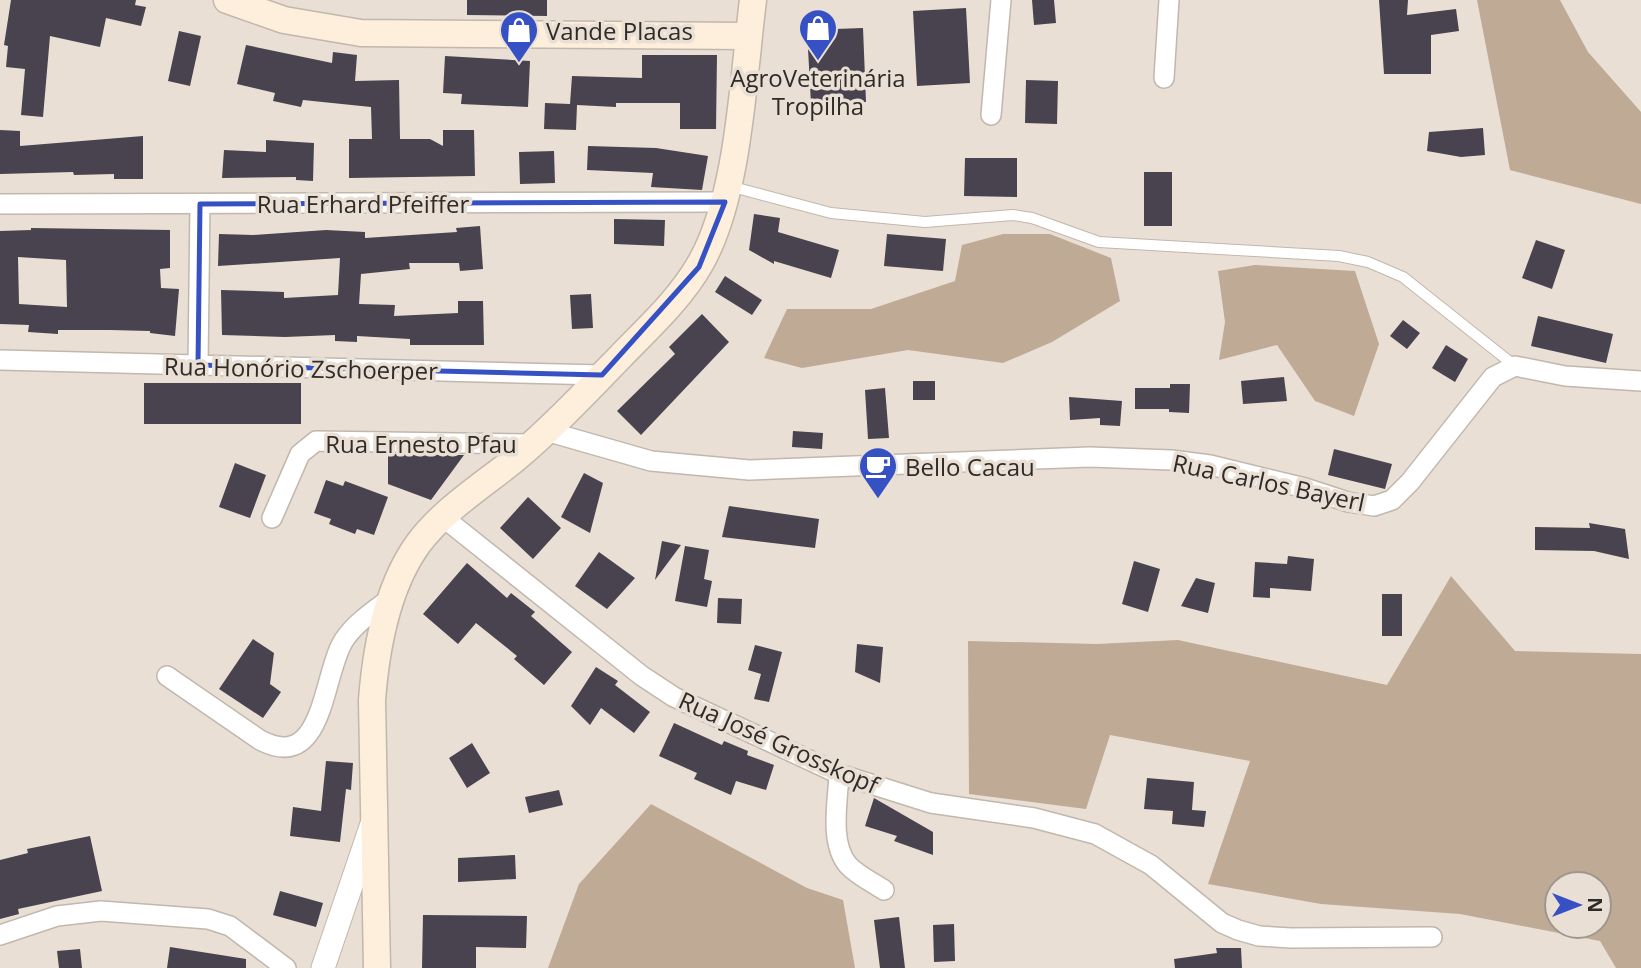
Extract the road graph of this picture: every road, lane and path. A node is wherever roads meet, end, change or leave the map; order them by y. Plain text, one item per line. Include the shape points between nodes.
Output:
1 (227, 0) edge
2 (753, 0) edge
3 (1001, 0) edge
4 (1169, 0) edge
5 (748, 36) junction
6 (1164, 78) dead end
7 (991, 115) dead end
8 (727, 194) junction
9 (0, 204) edge
10 (200, 204) junction
11 (0, 360) edge
12 (198, 365) junction
13 (1515, 366) junction
14 (602, 375) junction
15 (1641, 381) edge
16 (539, 437) junction
17 (272, 517) dead end
18 (444, 517) junction
19 (391, 597) junction
20 (167, 676) dead end
21 (839, 774) junction
22 (374, 817) junction
23 (884, 890) dead end
24 (0, 935) edge
25 (1432, 937) dead end
26 (286, 968) edge
27 (323, 968) edge
28 (377, 968) edge

1 - 5 main road via 284,20 361,33
2 - 5 main road
3 - 7 street
4 - 6 street
5 - 8 main road
8 - 10 street, Rua Erhard Pfeiffer via 460,203
8 - 13 lane via 831,213 925,222 1013,215 1099,242 1339,256 1368,262 1404,277
8 - 14 main road via 711,245 683,290
9 - 10 street, Rua Erhard Pfeiffer
10 - 12 street
11 - 12 street, Rua Honório Zschoerper
12 - 14 street, Rua Honório Zschoerper
13 - 15 street via 1565,376
13 - 16 street, Rua Carlos Bayerl via 1493,377 1392,500 1374,506 1210,465 1171,460 1104,457 749,470 650,461
14 - 16 main road
16 - 17 street, Rua Ernesto Pfau via 316,441 300,454
16 - 18 main road
18 - 19 main road via 418,543
18 - 21 street, Rua José Grosskopf via 674,697
19 - 20 street via 360,621 344,641 324,703 299,744 274,747
19 - 22 main road via 374,673
21 - 23 street via 840,854 849,867
21 - 25 street, Rua José Grosskopf via 931,803 1034,818 1095,834 1151,865 1222,923 1259,936
22 - 27 street
22 - 28 main road
24 - 26 street via 57,916 101,911 208,919 230,926

